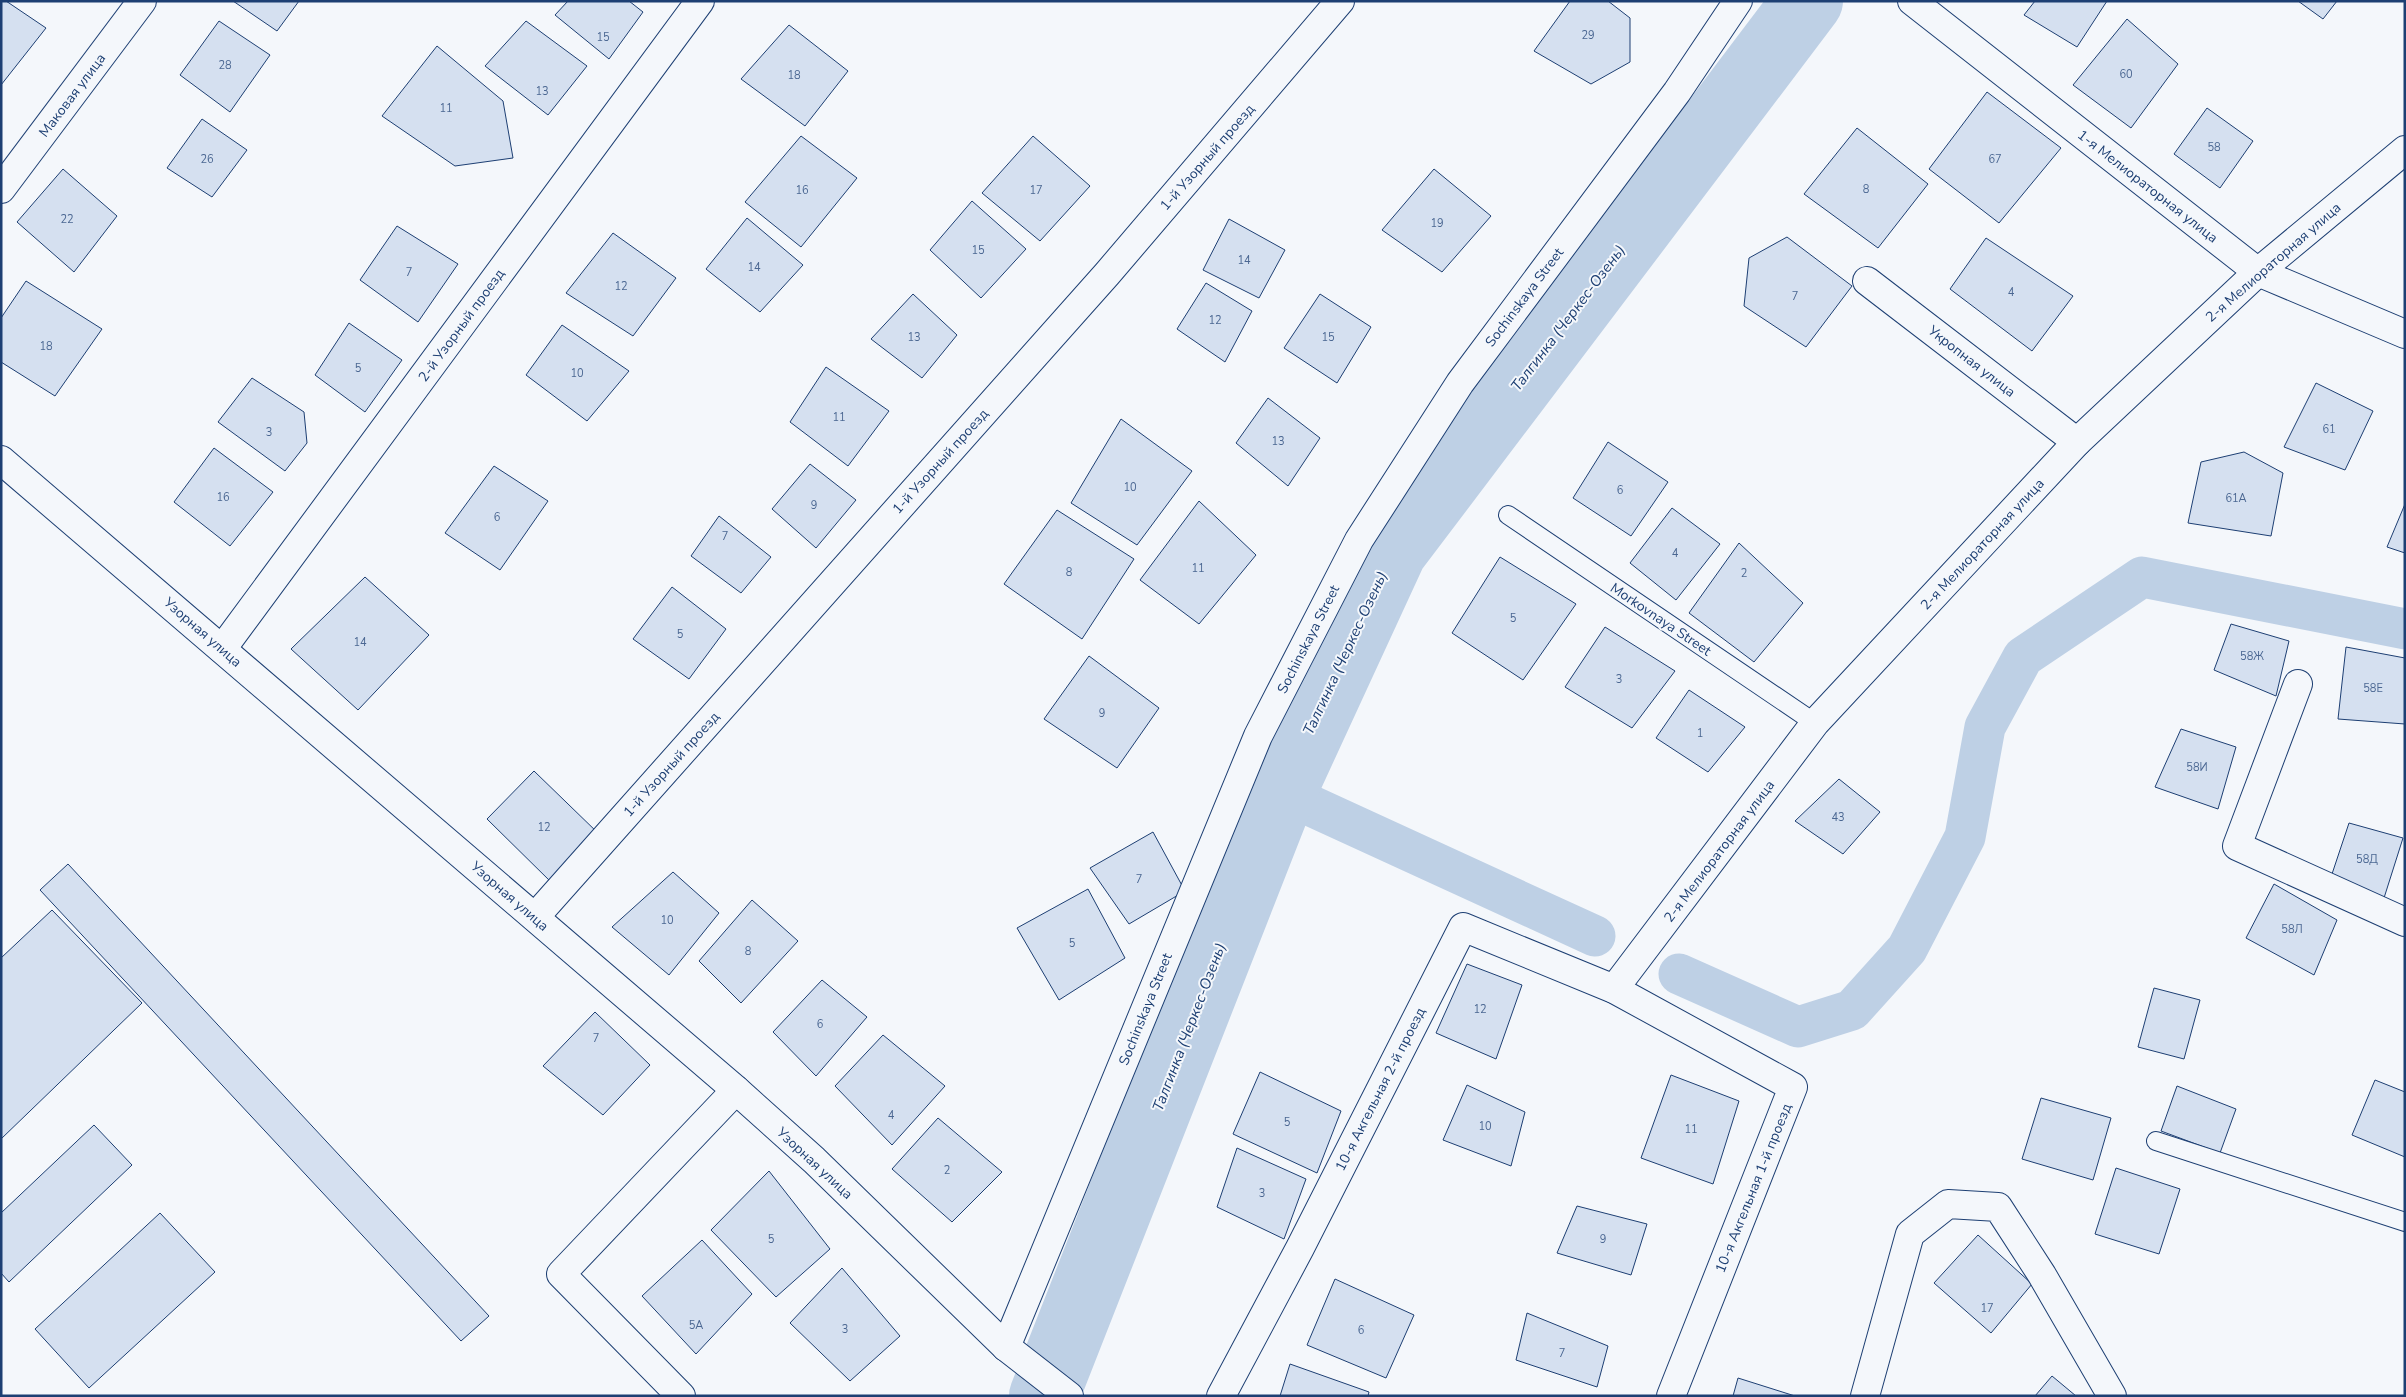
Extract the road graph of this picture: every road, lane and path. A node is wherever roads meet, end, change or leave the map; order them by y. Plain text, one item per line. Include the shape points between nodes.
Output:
1 (142, 1) edge
2 (700, 1) edge
3 (1340, 1) edge
4 (1738, 1) edge
5 (1912, 1) edge
6 (2405, 150) edge
7 (1, 189) edge
8 (2258, 272) junction
9 (1867, 281) dead end
10 (2405, 334) edge
11 (2078, 442) junction
12 (1, 460) edge
13 (1508, 515) dead end
14 (222, 649) junction
15 (2298, 684) dead end
16 (1815, 723) junction
17 (535, 917) junction
18 (2405, 922) edge
19 (1614, 989) junction
20 (736, 1090) junction
21 (2156, 1141) dead end
22 (2405, 1222) edge
23 (1006, 1347) junction
24 (681, 1396) edge
25 (1068, 1396) edge
26 (1221, 1396) edge
27 (1671, 1396) edge
28 (1865, 1396) edge
29 (2112, 1396) edge

1 - 7 street, Маковая улица
2 - 14 street, 2-й Узорный проезд
3 - 17 street, 1-й Узорный проезд via 1106,274
4 - 23 street, Sochinskaya Street via 1677,92 1460,382 1359,540 1258,736
5 - 8 street, 1-я Мелиораторная улица
6 - 8 street, 2-я Мелиораторная улица
8 - 10 street, 1-я Мелиораторная улица
8 - 11 street, 2-я Мелиораторная улица
9 - 11 street, Укропная улица
11 - 16 street, 2-я Мелиораторная улица
12 - 14 street, Узорная улица
13 - 16 lane, Morkovnaya Street
14 - 17 street, Узорная улица
15 - 18 street via 2237,846
16 - 19 street, 2-я Мелиораторная улица
17 - 20 street, Узорная улица
19 - 26 street, 10-я Акгельная 2-й проезд via 1462,927 1300,1248
19 - 27 street, 10-я Акгельная 1-й проезд via 1793,1087
20 - 23 street, Узорная улица via 814,1160
20 - 24 street via 561,1274
21 - 22 lane
23 - 25 street, Узорная улица
28 - 29 street via 1910,1234 1948,1204 1998,1207

